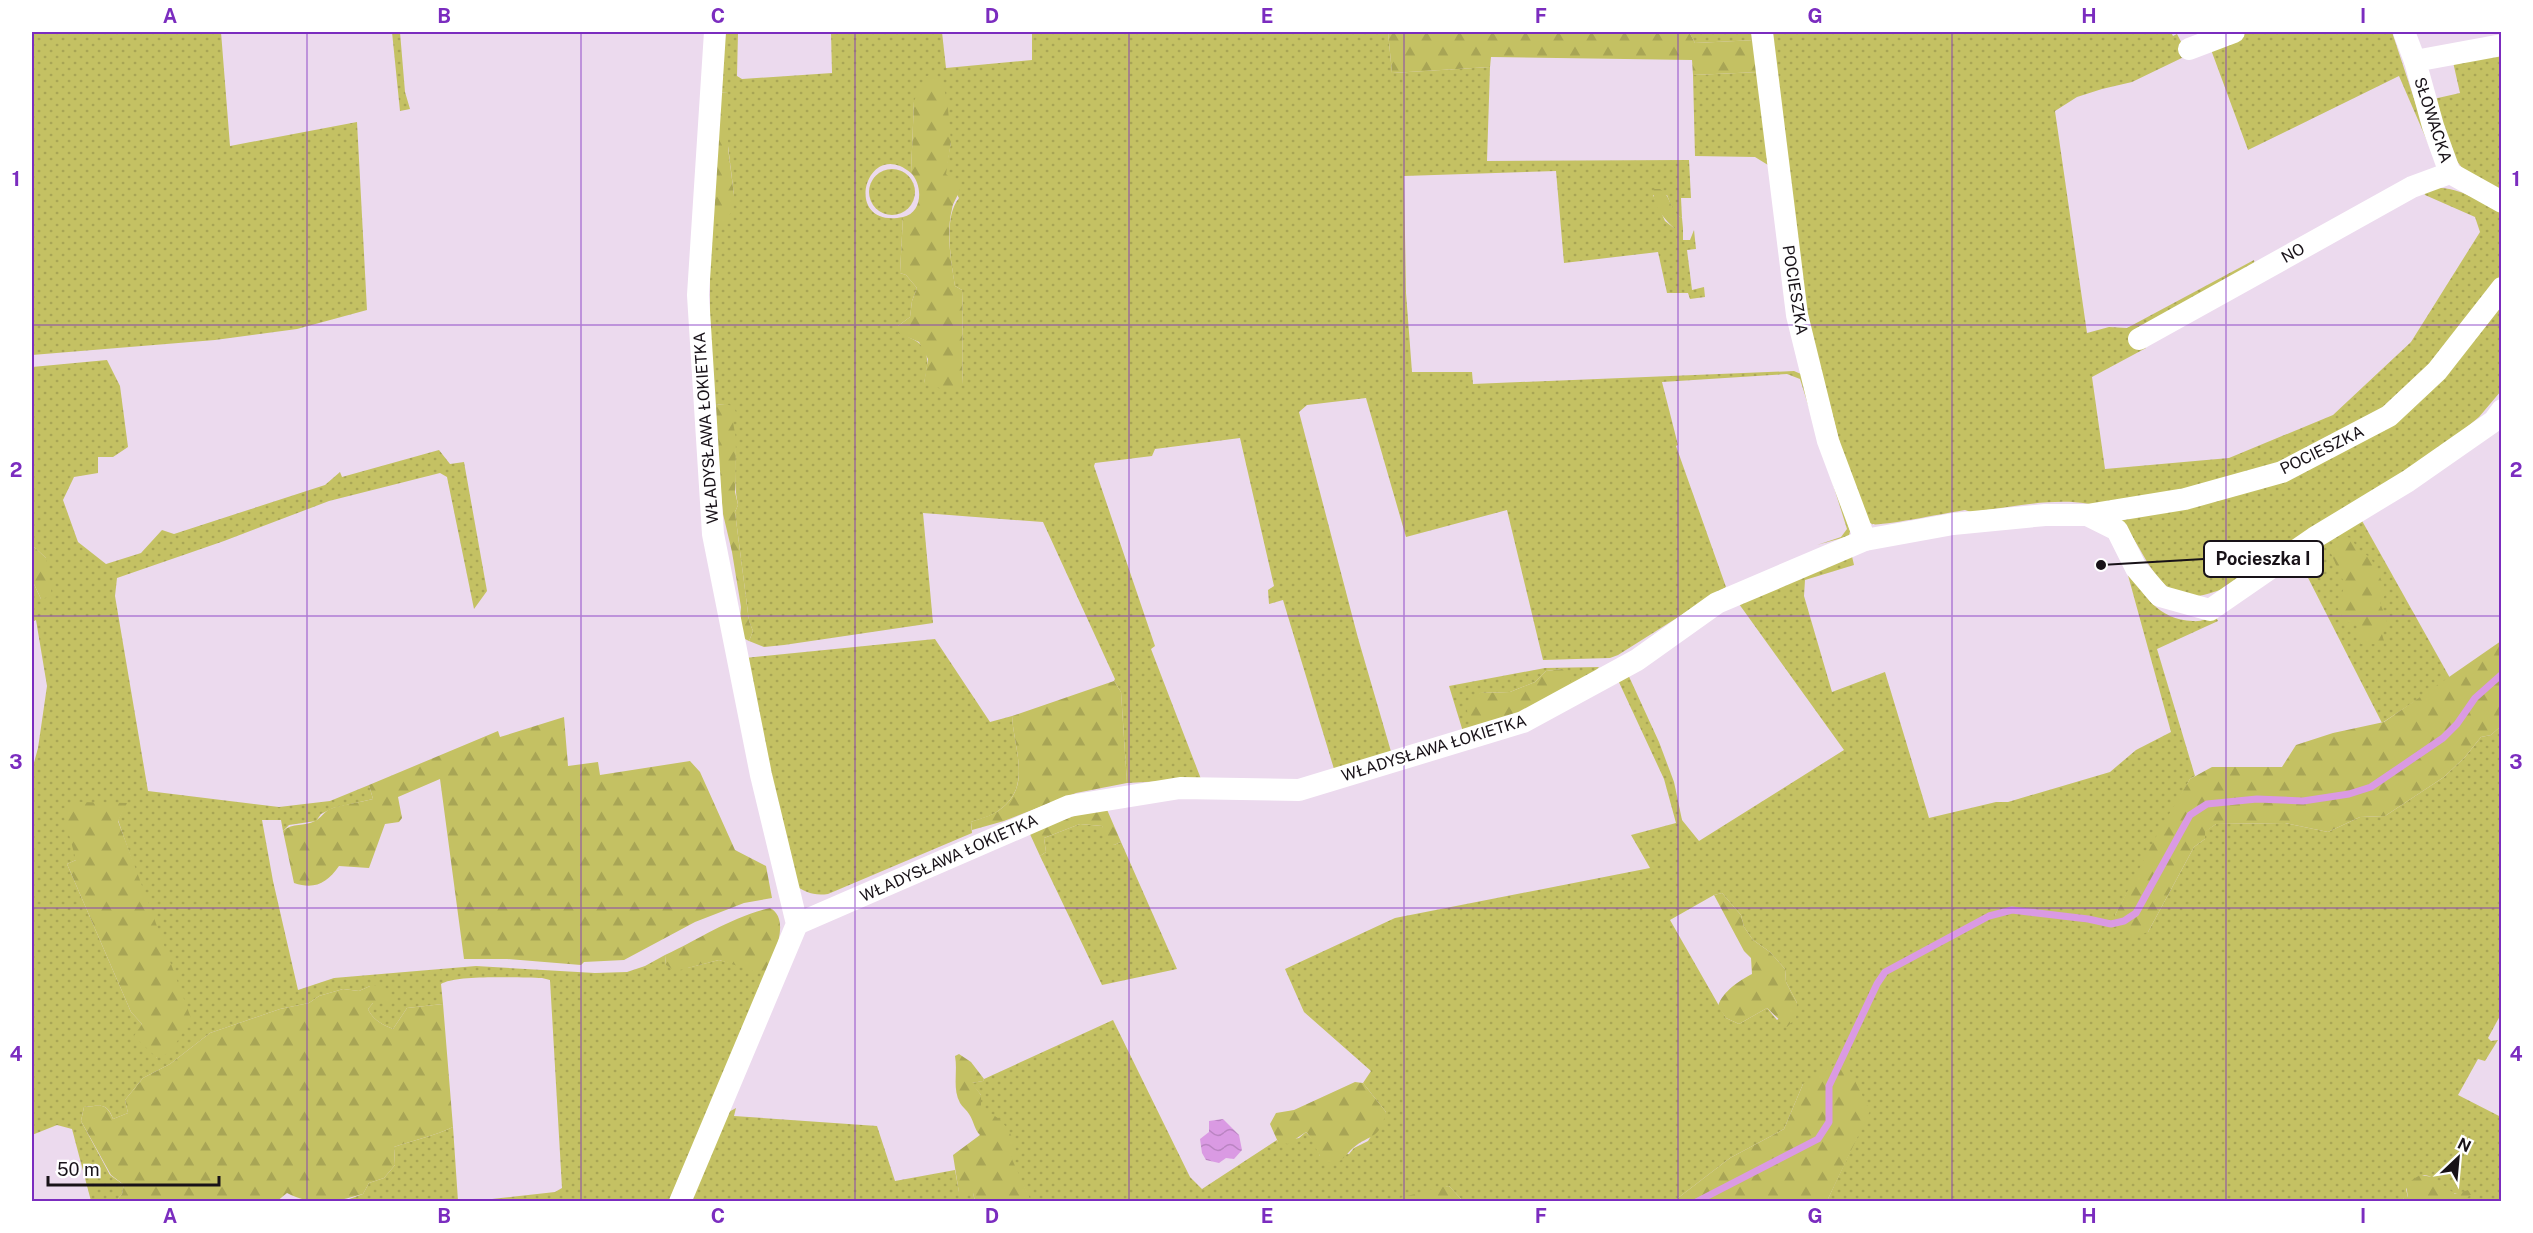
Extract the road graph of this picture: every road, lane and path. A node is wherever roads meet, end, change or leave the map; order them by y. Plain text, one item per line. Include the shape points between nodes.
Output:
1 (715, 32) edge
2 (1762, 32) edge
3 (2234, 32) edge
4 (2404, 32) edge
5 (2502, 45) edge
6 (2189, 50) dead end
7 (2415, 61) junction
8 (2450, 172) junction
9 (2502, 202) edge
10 (2502, 288) edge
11 (2139, 339) dead end
12 (2502, 410) edge
13 (2087, 515) junction
14 (1864, 540) junction
15 (797, 924) junction
16 (680, 1202) edge

1 - 15 street, WŁADYSŁAWA ŁOKIETKA via 698,295 713,534 760,775
2 - 14 street, POCIESZKA via 1797,315 1828,441
3 - 6 street
4 - 7 street
5 - 7 street, SŁOWACKA
7 - 8 street, SŁOWACKA
8 - 9 street, SŁOWACKA
8 - 11 street, NO via 2412,187
10 - 13 street, POCIESZKA via 2437,371 2389,416 2282,472 2185,499
12 - 13 street via 2494,421 2418,474 2314,538 2210,610 2160,596 2136,567 2116,530
13 - 14 street, WŁADYSŁAWA ŁOKIETKA via 1953,524
14 - 15 street, WŁADYSŁAWA ŁOKIETKA via 1717,603 1637,660 1523,722 1299,790 1180,788 1069,806
15 - 16 street

